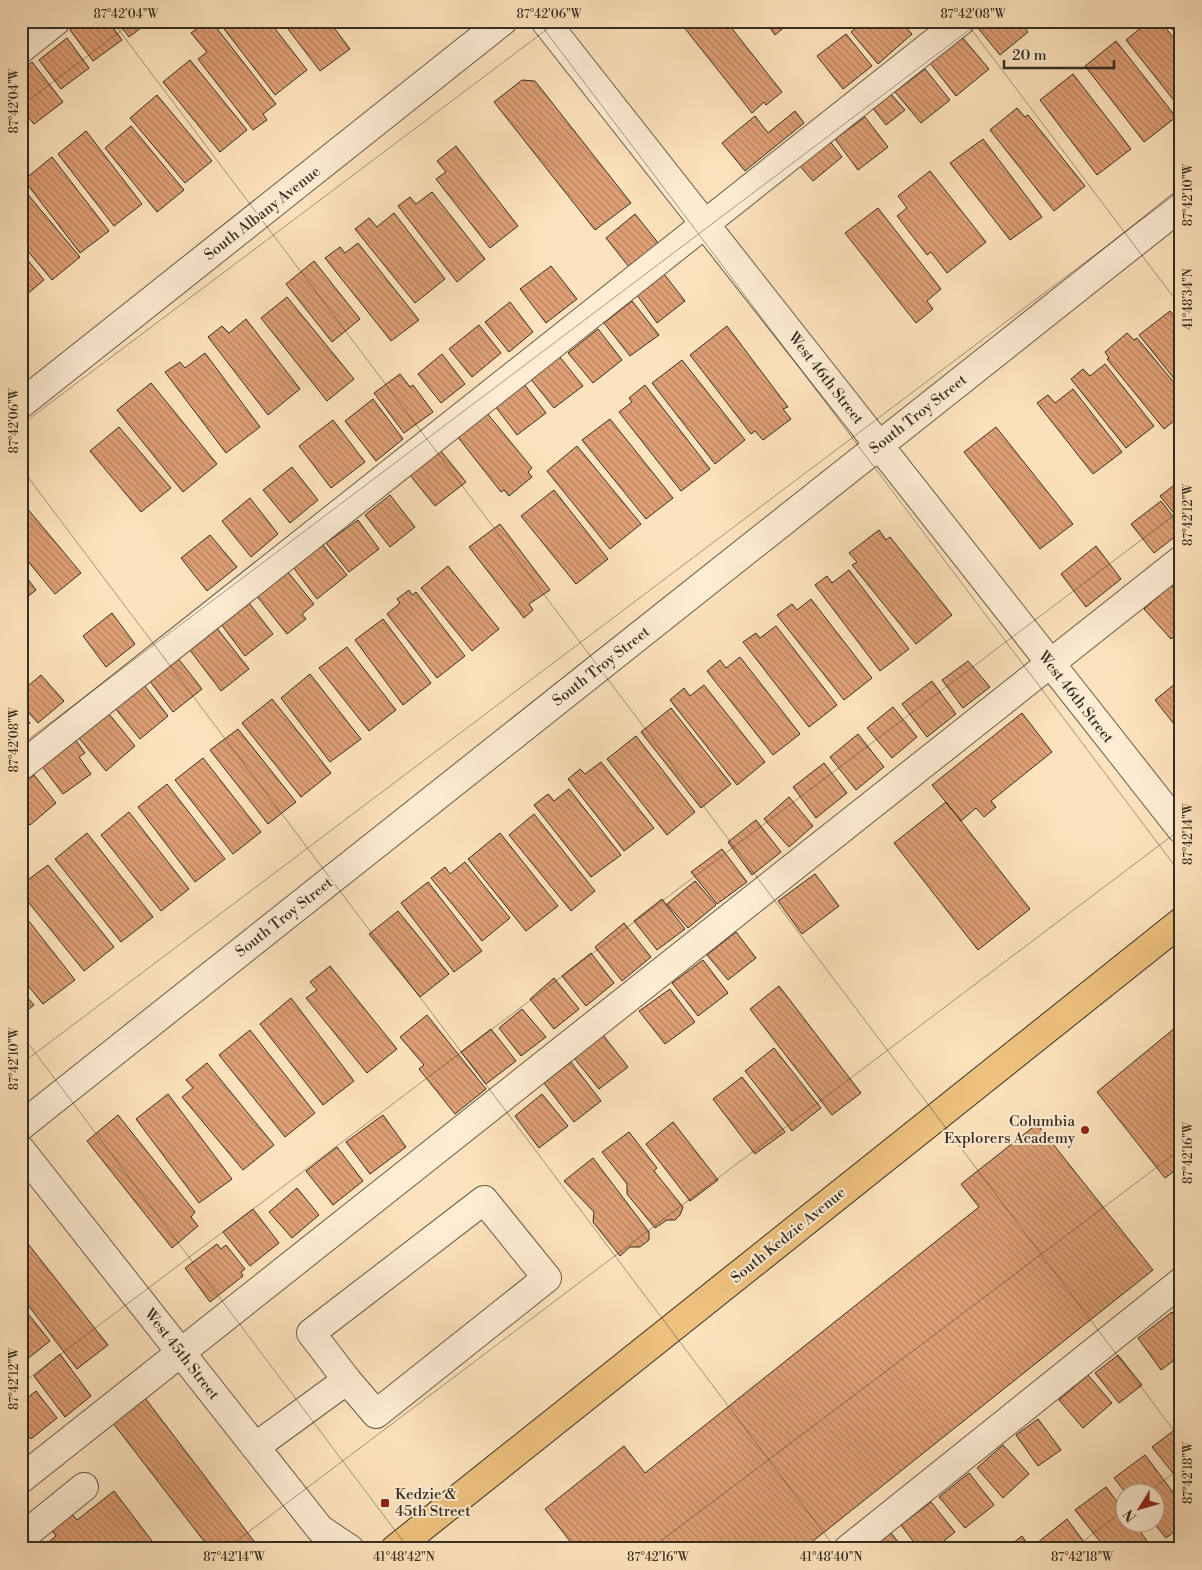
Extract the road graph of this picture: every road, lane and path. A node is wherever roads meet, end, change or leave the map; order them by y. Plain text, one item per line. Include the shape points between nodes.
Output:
1 (56, 21) edge
2 (503, 21) edge
3 (545, 21) edge
4 (961, 21) edge
5 (21, 49) edge
6 (1181, 206) edge
7 (705, 224) junction
8 (21, 404) edge
9 (879, 445) junction
10 (1181, 560) edge
11 (1050, 664) junction
12 (21, 766) edge
13 (1181, 829) edge
14 (1181, 922) edge
15 (21, 1126) edge
16 (21, 1150) edge
17 (1181, 1282) edge
18 (181, 1352) junction
19 (347, 1380) junction
20 (255, 1446) junction
21 (21, 1479) edge
22 (84, 1487) dead end
23 (21, 1538) edge
24 (350, 1549) edge
25 (395, 1549) edge
26 (848, 1549) edge

1 - 5 street
2 - 8 street, South Albany Avenue
3 - 7 street, West 46th Street
4 - 7 street
6 - 9 street, South Troy Street
7 - 9 street, West 46th Street
7 - 12 street
9 - 11 street, West 46th Street
9 - 15 street, South Troy Street
10 - 11 street
11 - 13 street, West 46th Street
11 - 18 street
14 - 25 main road, South Kedzie Avenue
16 - 18 street, West 45th Street
17 - 26 street
18 - 20 street, West 45th Street
18 - 21 street
19 - 19 street via 376,1414 547,1278 484,1200 311,1333
19 - 20 street
20 - 24 street, West 45th Street via 320,1529
22 - 23 street

